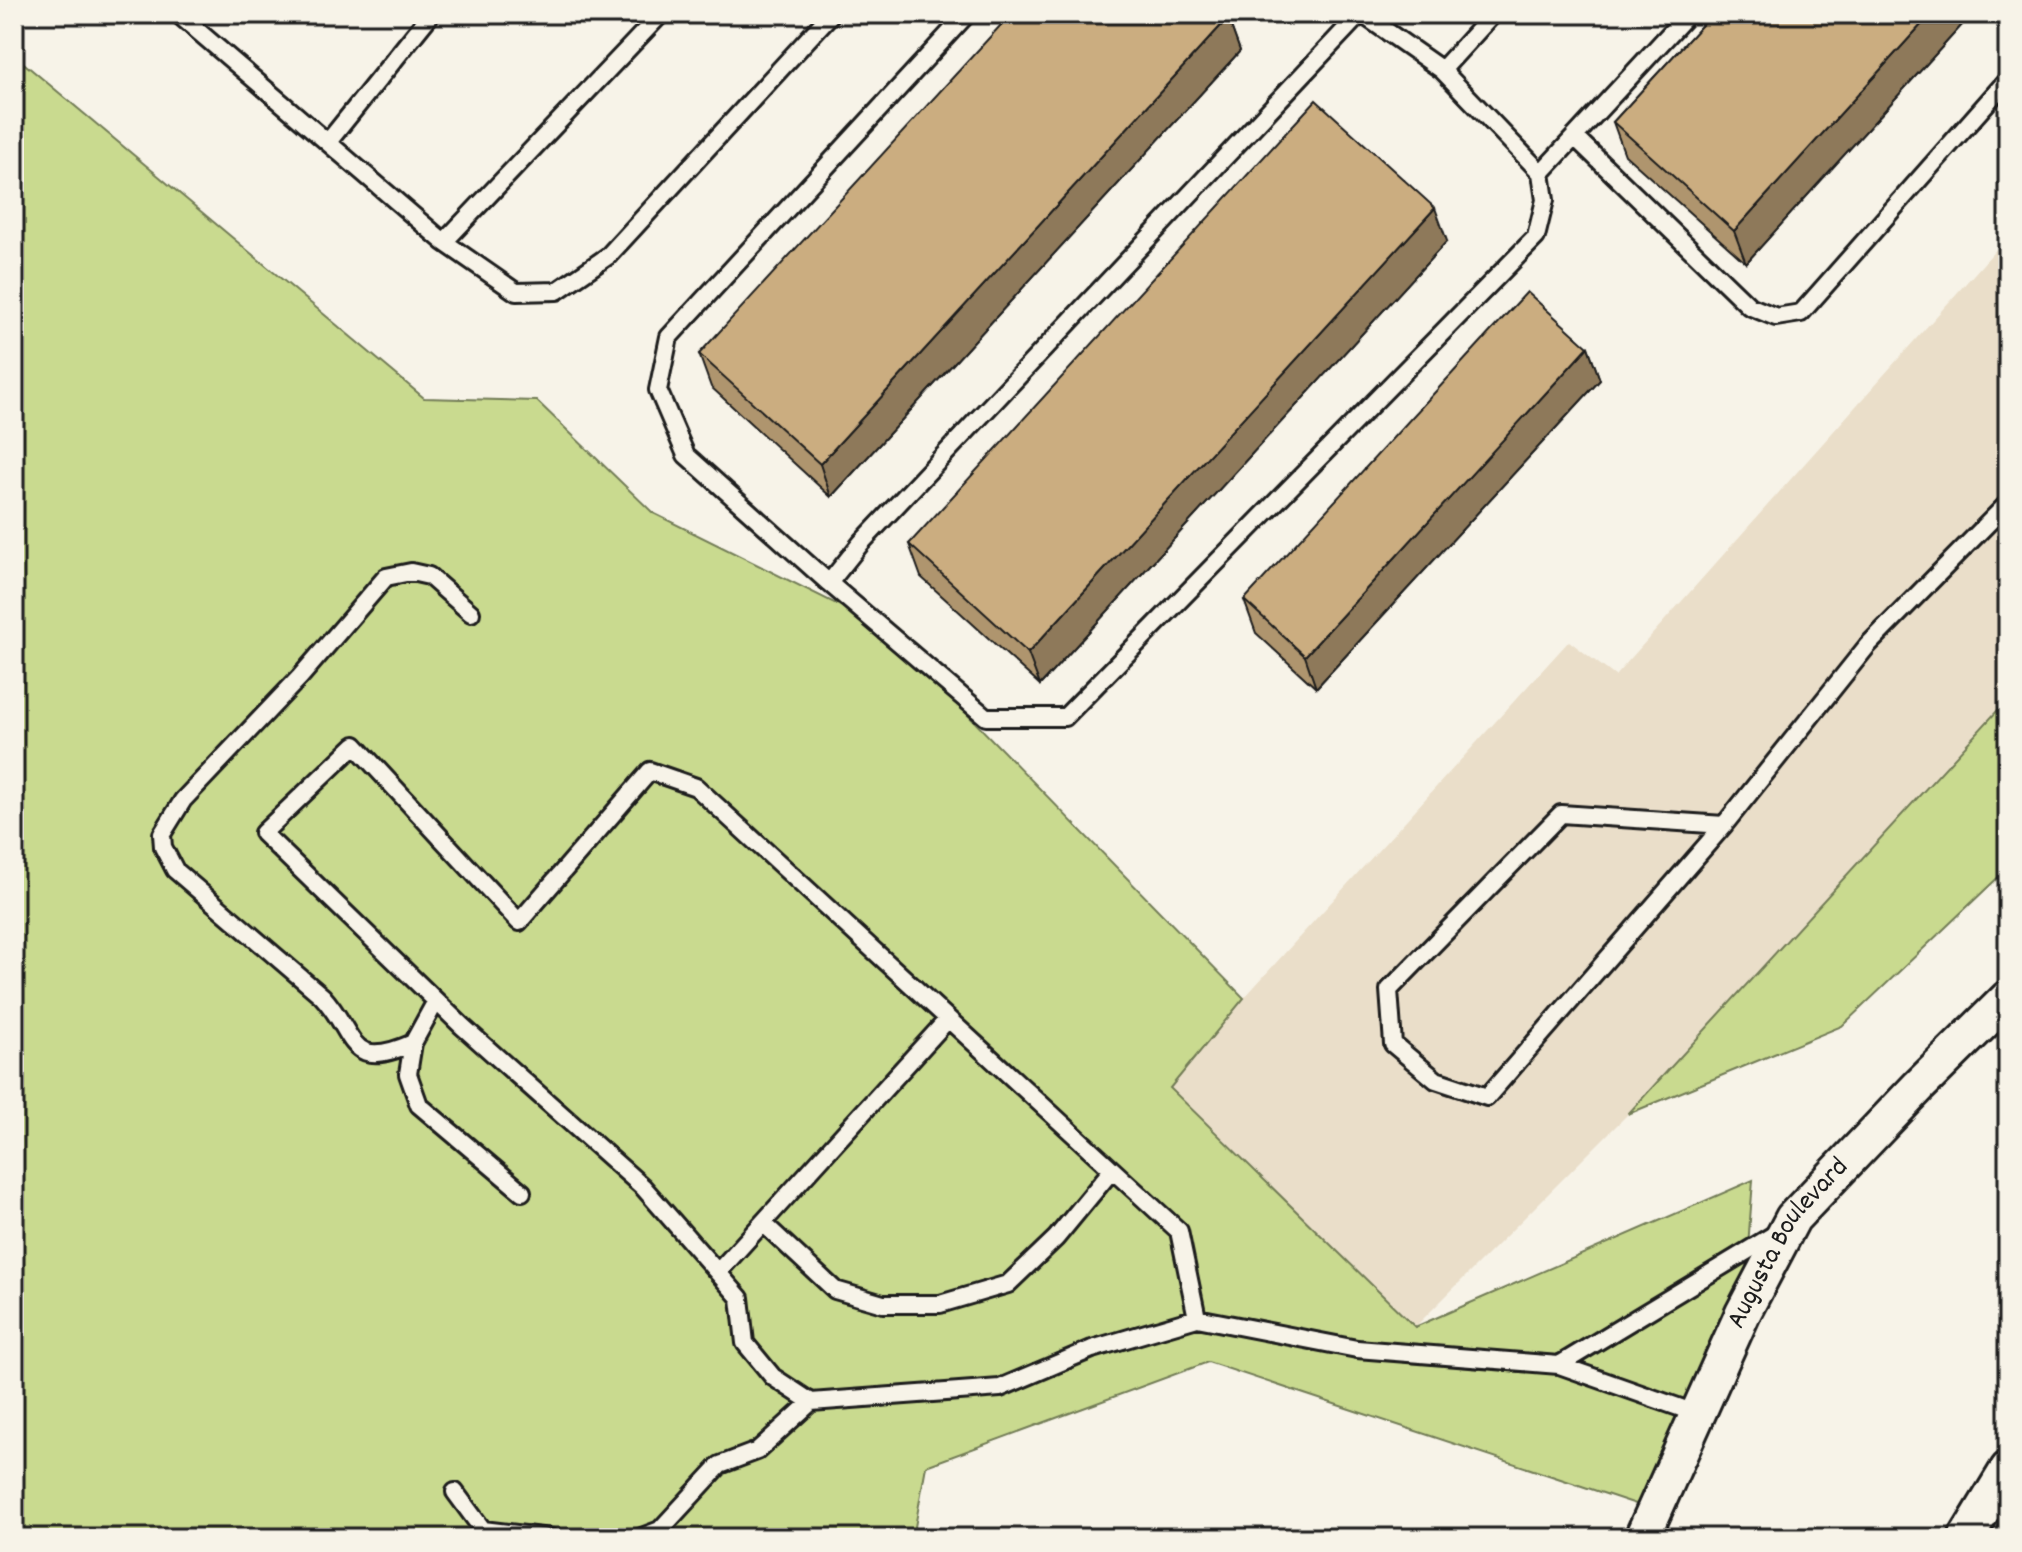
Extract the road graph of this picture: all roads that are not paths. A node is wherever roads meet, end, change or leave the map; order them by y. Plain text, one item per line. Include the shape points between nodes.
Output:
1 (178, 14) edge
2 (431, 14) edge
3 (661, 14) edge
4 (831, 14) edge
5 (967, 14) edge
6 (1361, 14) edge
7 (1493, 14) edge
8 (1688, 14) edge
9 (1442, 70) junction
10 (2008, 79) edge
11 (1576, 138) junction
12 (328, 142) junction
13 (1541, 173) junction
14 (444, 242) junction
15 (2008, 503) edge
16 (829, 583) junction
17 (471, 613) dead end
18 (1724, 825) junction
19 (2008, 998) edge
20 (436, 1001) junction
21 (948, 1019) junction
22 (413, 1043) junction
23 (1112, 1170) junction
24 (522, 1192) dead end
25 (763, 1223) junction
26 (1789, 1225) junction
27 (718, 1272) junction
28 (1197, 1318) junction
29 (1559, 1365) junction
30 (811, 1402) junction
31 (1698, 1414) junction
32 (2008, 1469) edge
33 (455, 1492) dead end
34 (550, 1538) edge
35 (639, 1538) edge
36 (1642, 1538) edge
37 (1966, 1538) edge

1 - 12 lane
2 - 12 lane
3 - 14 lane
4 - 14 lane via 608,256 557,291 516,292
5 - 16 lane via 669,337 658,390 686,455
6 - 9 lane
6 - 16 lane
7 - 9 lane
8 - 11 lane
9 - 13 lane
10 - 11 lane via 1801,313 1776,317 1749,306
11 - 13 lane
12 - 14 lane
13 - 16 lane via 1545,200 1536,237 1065,717 986,717
15 - 18 lane via 1868,645
17 - 22 lane via 429,576 411,572 386,577 183,800 162,834 175,870 322,996 354,1045 386,1055
18 - 18 lane via 1561,814 1389,990 1393,1044 1436,1080 1487,1097
19 - 26 street, Augusta Boulevard
20 - 21 lane via 263,833 355,745 519,922 650,771 696,787
20 - 22 lane
20 - 27 lane via 643,1187
21 - 23 lane
21 - 25 lane
22 - 24 lane via 408,1074 419,1105
23 - 25 lane via 1056,1238 1008,1284 940,1304 883,1304 835,1290
23 - 28 lane via 1179,1231
25 - 27 lane
26 - 29 lane
26 - 31 street, Augusta Boulevard
27 - 30 lane via 740,1298 745,1343 773,1377
28 - 29 lane via 1357,1349
28 - 30 lane via 1092,1349 1000,1388
29 - 31 lane
30 - 35 lane via 757,1451 720,1465 660,1530
31 - 36 street, Augusta Boulevard
32 - 37 street
33 - 34 lane via 483,1530

